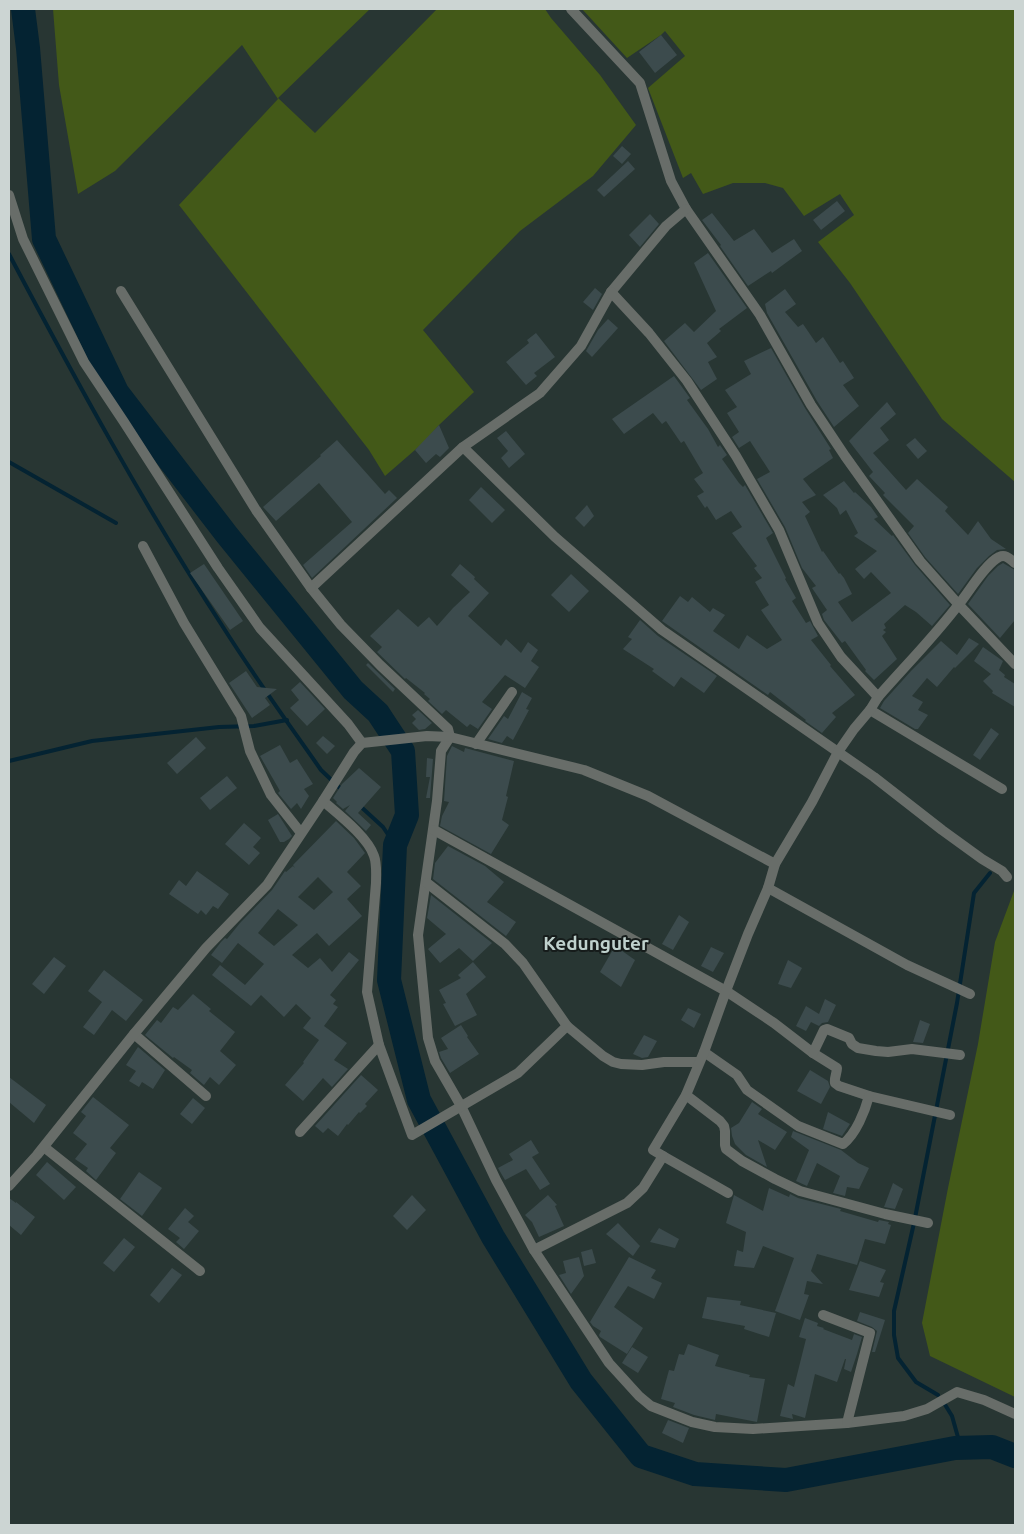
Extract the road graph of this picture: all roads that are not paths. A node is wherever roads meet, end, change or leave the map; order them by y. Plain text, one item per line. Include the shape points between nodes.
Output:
1 (571, 9) edge
2 (9, 195) edge
3 (686, 209) junction
4 (121, 291) dead end
5 (611, 292) junction
6 (463, 447) junction
7 (143, 546) dead end
8 (1015, 564) edge
9 (311, 588) junction
10 (959, 605) junction
11 (1015, 664) edge
12 (512, 692) dead end
13 (878, 697) junction
14 (870, 710) junction
15 (450, 737) junction
16 (362, 743) junction
17 (476, 744) junction
18 (838, 752) junction
19 (1002, 790) dead end
20 (323, 801) junction
21 (434, 830) junction
22 (301, 834) junction
23 (775, 864) junction
24 (1007, 877) dead end
25 (426, 883) junction
26 (768, 888) junction
27 (963, 990) dead end
28 (726, 992) junction
29 (567, 1026) junction
30 (134, 1034) junction
31 (379, 1045) junction
32 (704, 1052) junction
33 (813, 1053) junction
34 (951, 1054) dead end
35 (699, 1062) junction
36 (686, 1095) junction
37 (206, 1096) dead end
38 (869, 1096) junction
39 (458, 1108) junction
40 (946, 1114) dead end
41 (300, 1132) dead end
42 (44, 1147) junction
43 (663, 1156) junction
44 (9, 1186) edge
45 (728, 1193) dead end
46 (928, 1223) dead end
47 (534, 1250) junction
48 (200, 1271) dead end
49 (823, 1315) dead end
50 (1015, 1414) edge
51 (847, 1423) junction

1 - 3 street via 640,83 670,181
2 - 16 street via 23,239 84,362 260,628
3 - 5 street via 666,226
3 - 10 street via 760,314 811,405 845,456 920,561
4 - 9 street via 256,510
5 - 6 street via 581,346 540,393
5 - 13 street via 688,381 778,530 818,623 841,657
6 - 9 street
6 - 18 street via 554,537 662,630
7 - 22 street via 184,623 241,716 250,751 271,795
8 - 10 street via 1007,556 995,560
9 - 15 street via 341,625 448,729
10 - 11 street
10 - 13 street
12 - 17 street
13 - 14 street
14 - 18 street
14 - 19 street
15 - 16 street via 426,736
15 - 17 street
15 - 21 street via 441,751
16 - 20 street
17 - 23 street via 584,770 648,796
18 - 23 street
18 - 24 street via 950,836 1002,870
20 - 22 street
20 - 31 street via 349,823 370,846 374,856 376,883 367,992
21 - 25 street
21 - 28 street
22 - 30 street via 267,884 206,948
23 - 26 street
25 - 29 street via 505,944 523,963
25 - 39 street via 418,935 428,1038 435,1061
26 - 27 street via 907,965
26 - 28 street
28 - 32 street
28 - 33 street
29 - 35 street via 613,1062 642,1065
29 - 39 street via 518,1073
30 - 37 street
30 - 42 street
31 - 39 street via 412,1136
31 - 41 street
32 - 35 street
32 - 38 street via 737,1074 747,1090 798,1126 844,1144 866,1109
33 - 34 street via 827,1029 866,1050 912,1049
33 - 38 street via 837,1068 834,1079 838,1086
35 - 36 street
36 - 43 street via 653,1150
36 - 46 street via 720,1121 724,1126 726,1149 742,1162 800,1191
38 - 40 street
39 - 47 street
42 - 44 street
42 - 48 street
43 - 45 street
43 - 47 street via 643,1188 627,1203
47 - 51 street via 609,1363 652,1406 692,1422 715,1427 754,1430
49 - 51 street via 870,1333
50 - 51 street via 957,1392 927,1410

